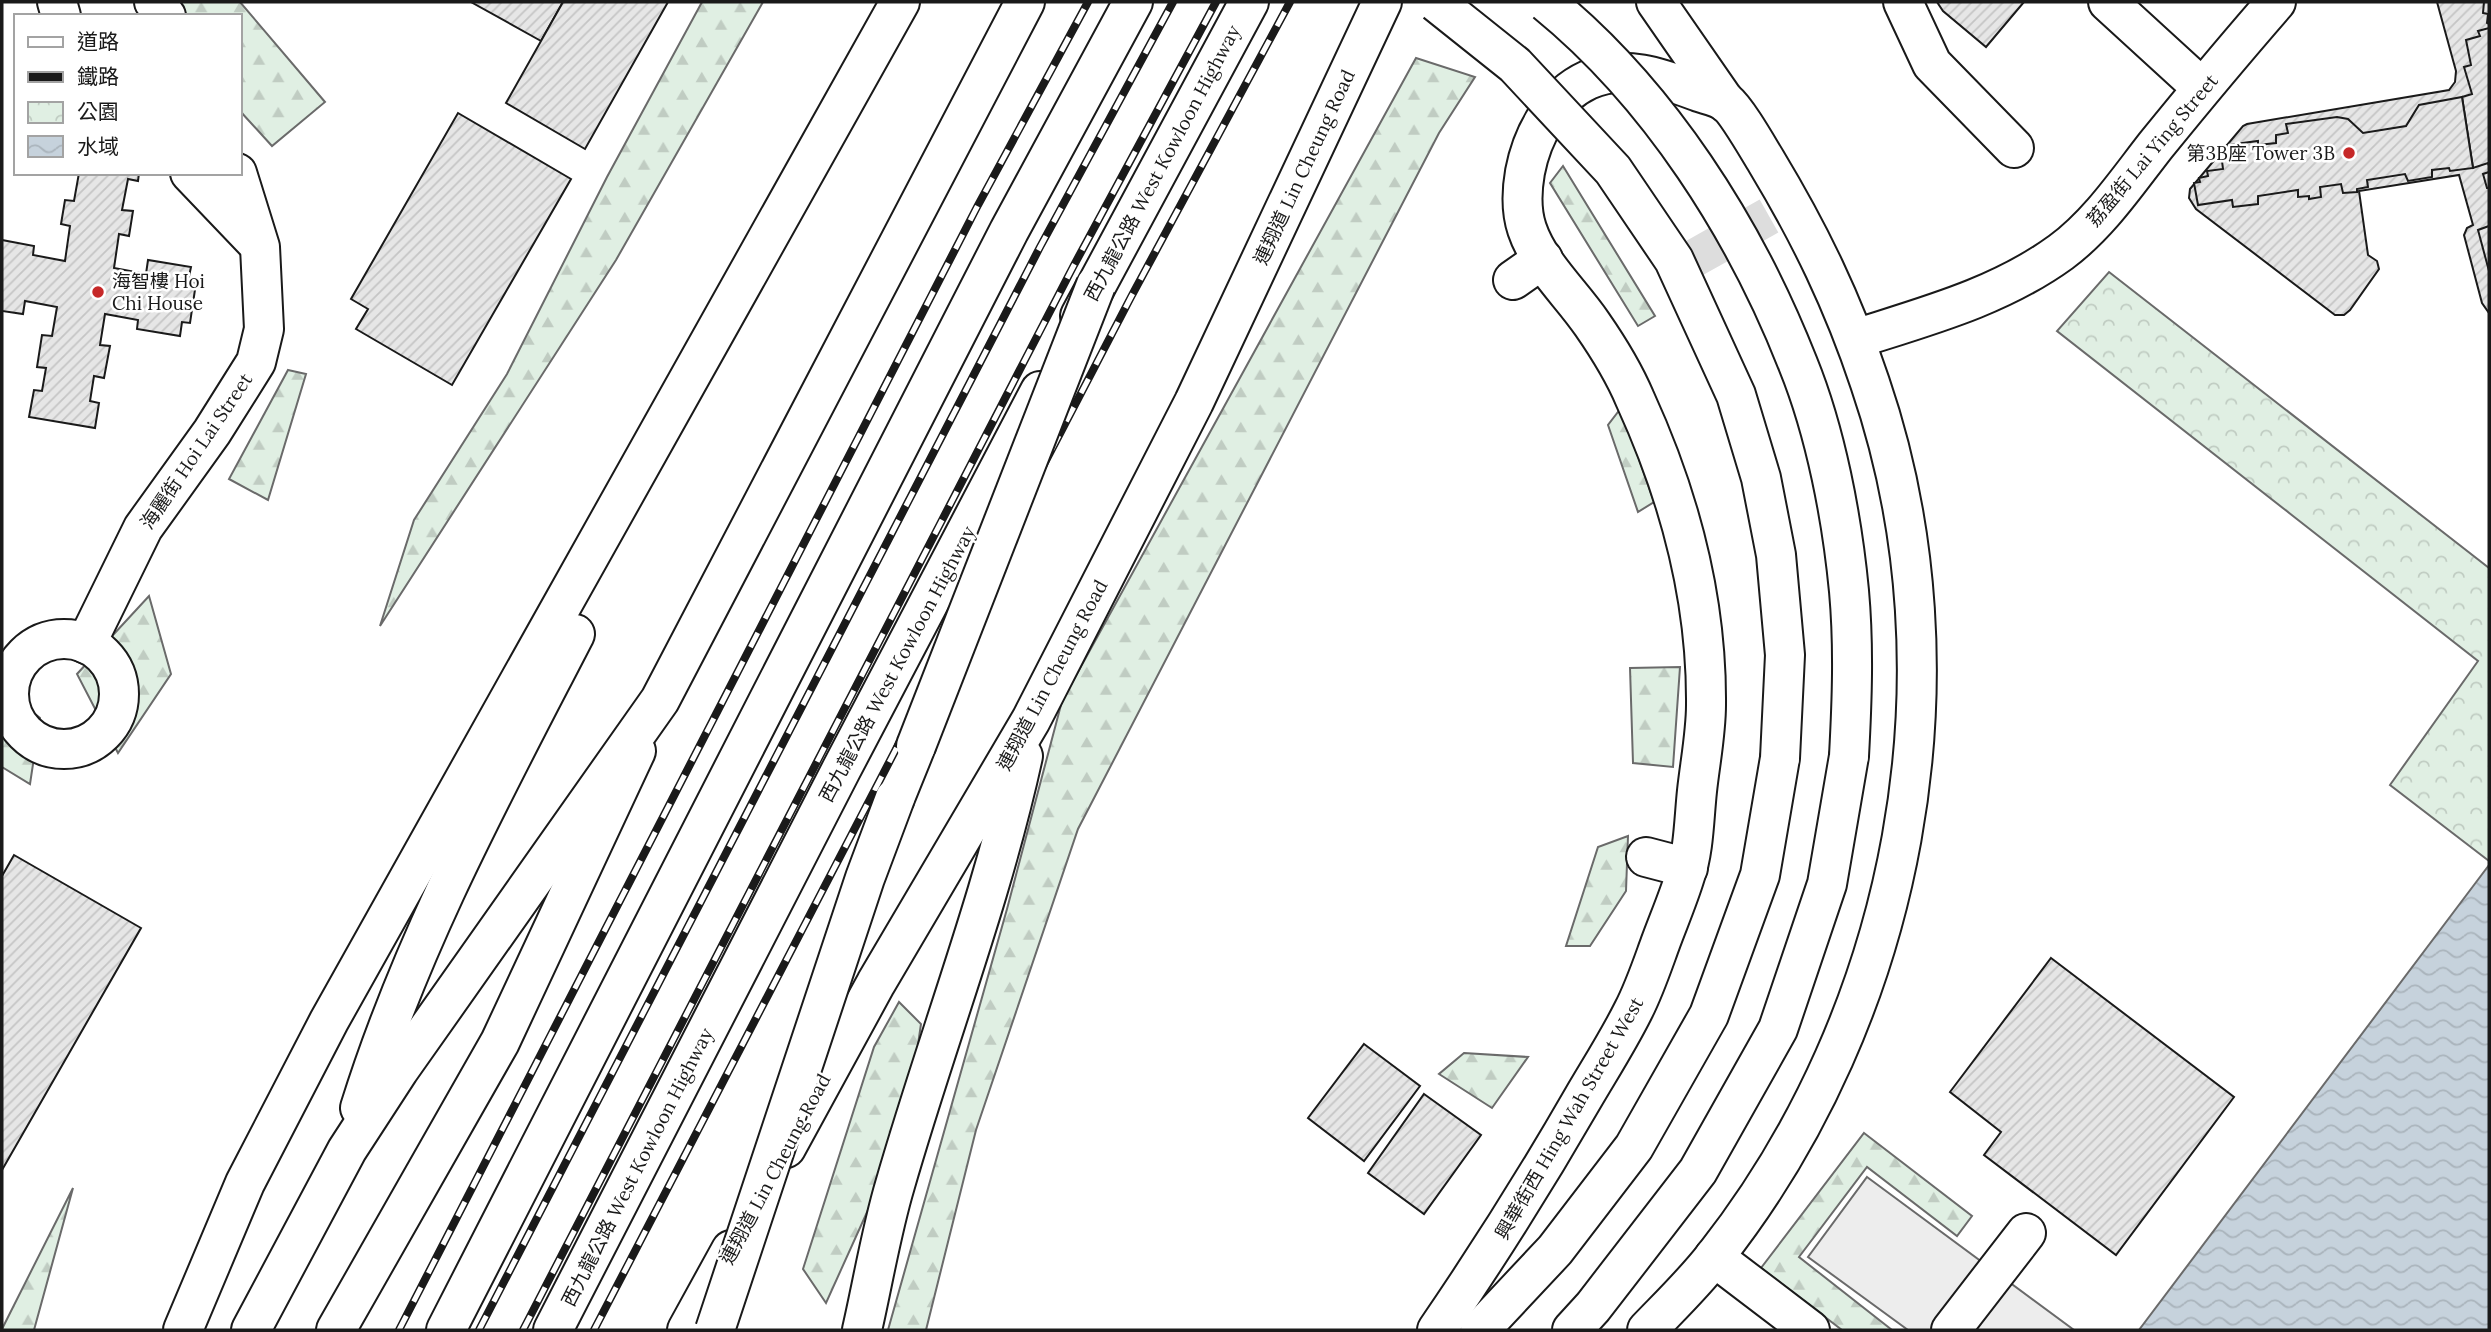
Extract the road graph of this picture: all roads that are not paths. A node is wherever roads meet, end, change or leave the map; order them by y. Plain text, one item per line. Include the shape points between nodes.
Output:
1 (900, 2) edge
2 (914, 2) edge
3 (1025, 2) edge
4 (1133, 2) edge
5 (1249, 2) edge
6 (1382, 2) edge
7 (1436, 2) edge
8 (1546, 2) edge
9 (1656, 2) edge
10 (1903, 2) edge
11 (2108, 2) edge
12 (2276, 2) edge
13 (2202, 88) junction
14 (1726, 103) junction
15 (2014, 148) dead end
16 (192, 175) edge
17 (238, 175) edge
18 (260, 247) junction
19 (1096, 285) junction
20 (1855, 339) junction
21 (86, 644) junction
22 (6, 676) edge
23 (660, 700) junction
24 (1031, 720) junction
25 (1646, 857) dead end
26 (1688, 868) junction
27 (347, 1150) junction
28 (2026, 1233) dead end
29 (1714, 1258) junction
30 (183, 1330) edge
31 (251, 1330) edge
32 (337, 1330) edge
33 (446, 1330) edge
34 (553, 1330) edge
35 (688, 1330) edge
36 (715, 1330) edge
37 (862, 1330) edge
38 (1437, 1330) edge
39 (1480, 1330) edge
40 (1572, 1330) edge
41 (1647, 1330) edge
42 (1810, 1330) edge
43 (1951, 1330) edge

1 - 30 main road via 329,1021 245,1184
2 - 27 main road via 890,67 856,135 643,506 454,869 402,988
3 - 23 main road
4 - 33 main road via 1009,231
5 - 19 main road, 西九龍公路 West Kowloon Highway
6 - 24 main road, 連翔道 Lin Cheung Road via 1194,401
7 - 39 main road, bridge via 1515,65 1613,170 1674,260 1736,395 1761,478 1776,555 1785,655 1780,758 1760,875 1709,1015 1634,1147 1555,1250
8 - 40 main road, bridge via 1640,96 1705,183 1770,298 1799,366 1822,439 1849,591 1853,677 1849,756 1827,884 1778,1029 1698,1171
9 - 14 main road
10 - 15 main road via 1932,64
11 - 13 main road
12 - 13 main road, 荔盈街 Lai Ying Street
13 - 20 main road, 荔盈街 Lai Ying Street via 2096,221 2063,251 2005,287
14 - 20 main road via 1756,144 1780,210 1831,279
14 - 26 main road, 興華街西 Hing Wah Street West via 1666,80 1629,72 1603,73 1574,87 1552,109 1526,166 1523,197 1528,270 1595,327 1633,393 1677,506 1701,609 1707,709
16 - 18 main road
17 - 18 main road, 海麗街 Hoi Lai Street
18 - 21 main road, 海麗街 Hoi Lai Street via 264,329 256,362 143,528
19 - 34 main road, 西九龍公路 West Kowloon Highway, bridge
19 - 36 main road, bridge via 881,833
20 - 29 main road via 1877,401 1909,546 1917,637 1906,820 1889,902 1839,1048 1801,1125
21 - 22 main road via 68,639 49,641 32,649
21 - 22 main road via 107,661 118,685 112,720 87,744 52,748 29,736 12,715
23 - 27 main road
23 - 32 main road via 500,1042
24 - 35 main road, 連翔道 Lin Cheung Road via 876,982
24 - 37 main road via 1010,812 895,1186
25 - 26 main road
26 - 38 main road, 興華街西 Hing Wah Street West via 1637,1005 1499,1239
27 - 31 main road
28 - 43 main road
29 - 41 main road
29 - 42 main road

